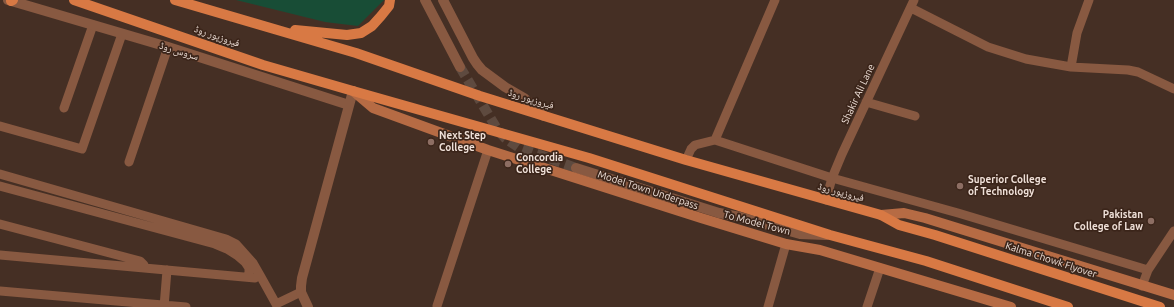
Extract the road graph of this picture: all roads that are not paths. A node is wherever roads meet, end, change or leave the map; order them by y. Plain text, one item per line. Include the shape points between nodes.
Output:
1 (11, 0) edge
2 (74, 0) edge
3 (175, 0) edge
4 (390, 0) edge
5 (425, 0) edge
6 (443, 0) edge
7 (775, 0) edge
8 (1089, 0) edge
9 (913, 4) edge
10 (93, 25) junction
11 (267, 27) junction
12 (122, 34) junction
13 (168, 47) junction
14 (460, 67) tunnel mouth
15 (1071, 67) junction
16 (1174, 89) edge
17 (352, 91) junction
18 (866, 102) junction
19 (349, 104) junction
20 (64, 108) dead end
21 (544, 116) junction
22 (915, 116) dead end
23 (0, 126) edge
24 (715, 140) junction
25 (488, 150) junction
26 (686, 160) junction
27 (129, 162) dead end
28 (576, 168) tunnel mouth
29 (0, 174) edge
30 (832, 178) junction
31 (0, 186) edge
32 (826, 200) junction
33 (719, 213) junction
34 (881, 215) junction
35 (0, 224) edge
36 (1174, 231) edge
37 (830, 235) junction
38 (935, 236) joint
39 (786, 244) junction
40 (820, 250) junction
41 (0, 255) edge
42 (144, 268) junction
43 (880, 268) junction
44 (167, 270) junction
45 (1148, 270) junction
46 (261, 276) junction
47 (250, 277) junction
48 (1142, 286) junction
49 (0, 291) edge
50 (301, 292) junction
51 (1174, 295) edge
52 (164, 306) edge
53 (273, 306) edge
54 (437, 306) dead end
55 (186, 307) edge
56 (308, 307) edge
57 (768, 307) edge
58 (867, 307) edge
59 (1011, 307) edge
60 (1068, 307) edge
61 (1160, 307) edge

1 - 10 street, سروس روڈ
2 - 17 main road, فیروزپور روڈ via 263,65
3 - 11 main road, فیروزپور روڈ
4 - 11 main road via 389,6 381,16 361,33 340,35
5 - 14 street
6 - 21 street via 473,58 482,70 524,98
7 - 24 street
8 - 15 street via 1077,33
9 - 15 street via 988,47 1026,59
9 - 18 street, Shakir Ali Lane
10 - 12 street, سروس روڈ
10 - 20 street
11 - 21 main road, فیروزپور روڈ via 356,53
12 - 13 street, سروس روڈ
12 - 23 street via 82,149
13 - 19 street, سروس روڈ
13 - 27 street
15 - 16 street via 1138,72
17 - 19 street
17 - 25 main road, فیروزپور روڈ via 373,108
17 - 37 main road, فیروزپور روڈ via 589,158
18 - 22 street
18 - 30 street, Shakir Ali Lane
19 - 50 street via 302,278
21 - 26 main road, فیروزپور روڈ
24 - 26 street via 695,145
24 - 30 street
25 - 39 main road, فیروزپور روڈ
25 - 54 street
26 - 32 main road, فیروزپور روڈ
28 - 33 street, Model Town Underpass
29 - 46 street via 226,239 244,252
30 - 32 street, Shakir Ali Lane
30 - 45 street
31 - 47 street via 227,248 245,262
32 - 34 main road, فیروزپور روڈ
33 - 37 street, To Model Town via 800,234
33 - 40 street, To Model Town via 737,222
34 - 38 main road, فیروزپور روڈ via 898,225
34 - 48 main road, فیروزپور روڈ via 904,213 918,216
35 - 42 street via 140,261
36 - 45 street
37 - 60 main road, فیروزپور روڈ
38 - 61 main road, Kalma Chowk Flyover
39 - 40 main road, فیروزپور روڈ
39 - 57 street
40 - 43 main road, فیروزپور روڈ
41 - 42 street
42 - 44 street
43 - 58 street
43 - 59 main road, فیروزپور روڈ
44 - 47 street
44 - 52 street
45 - 48 street
46 - 47 street
46 - 53 street
48 - 51 main road, فیروزپور روڈ
49 - 52 street
50 - 53 street
50 - 56 street
52 - 55 street

